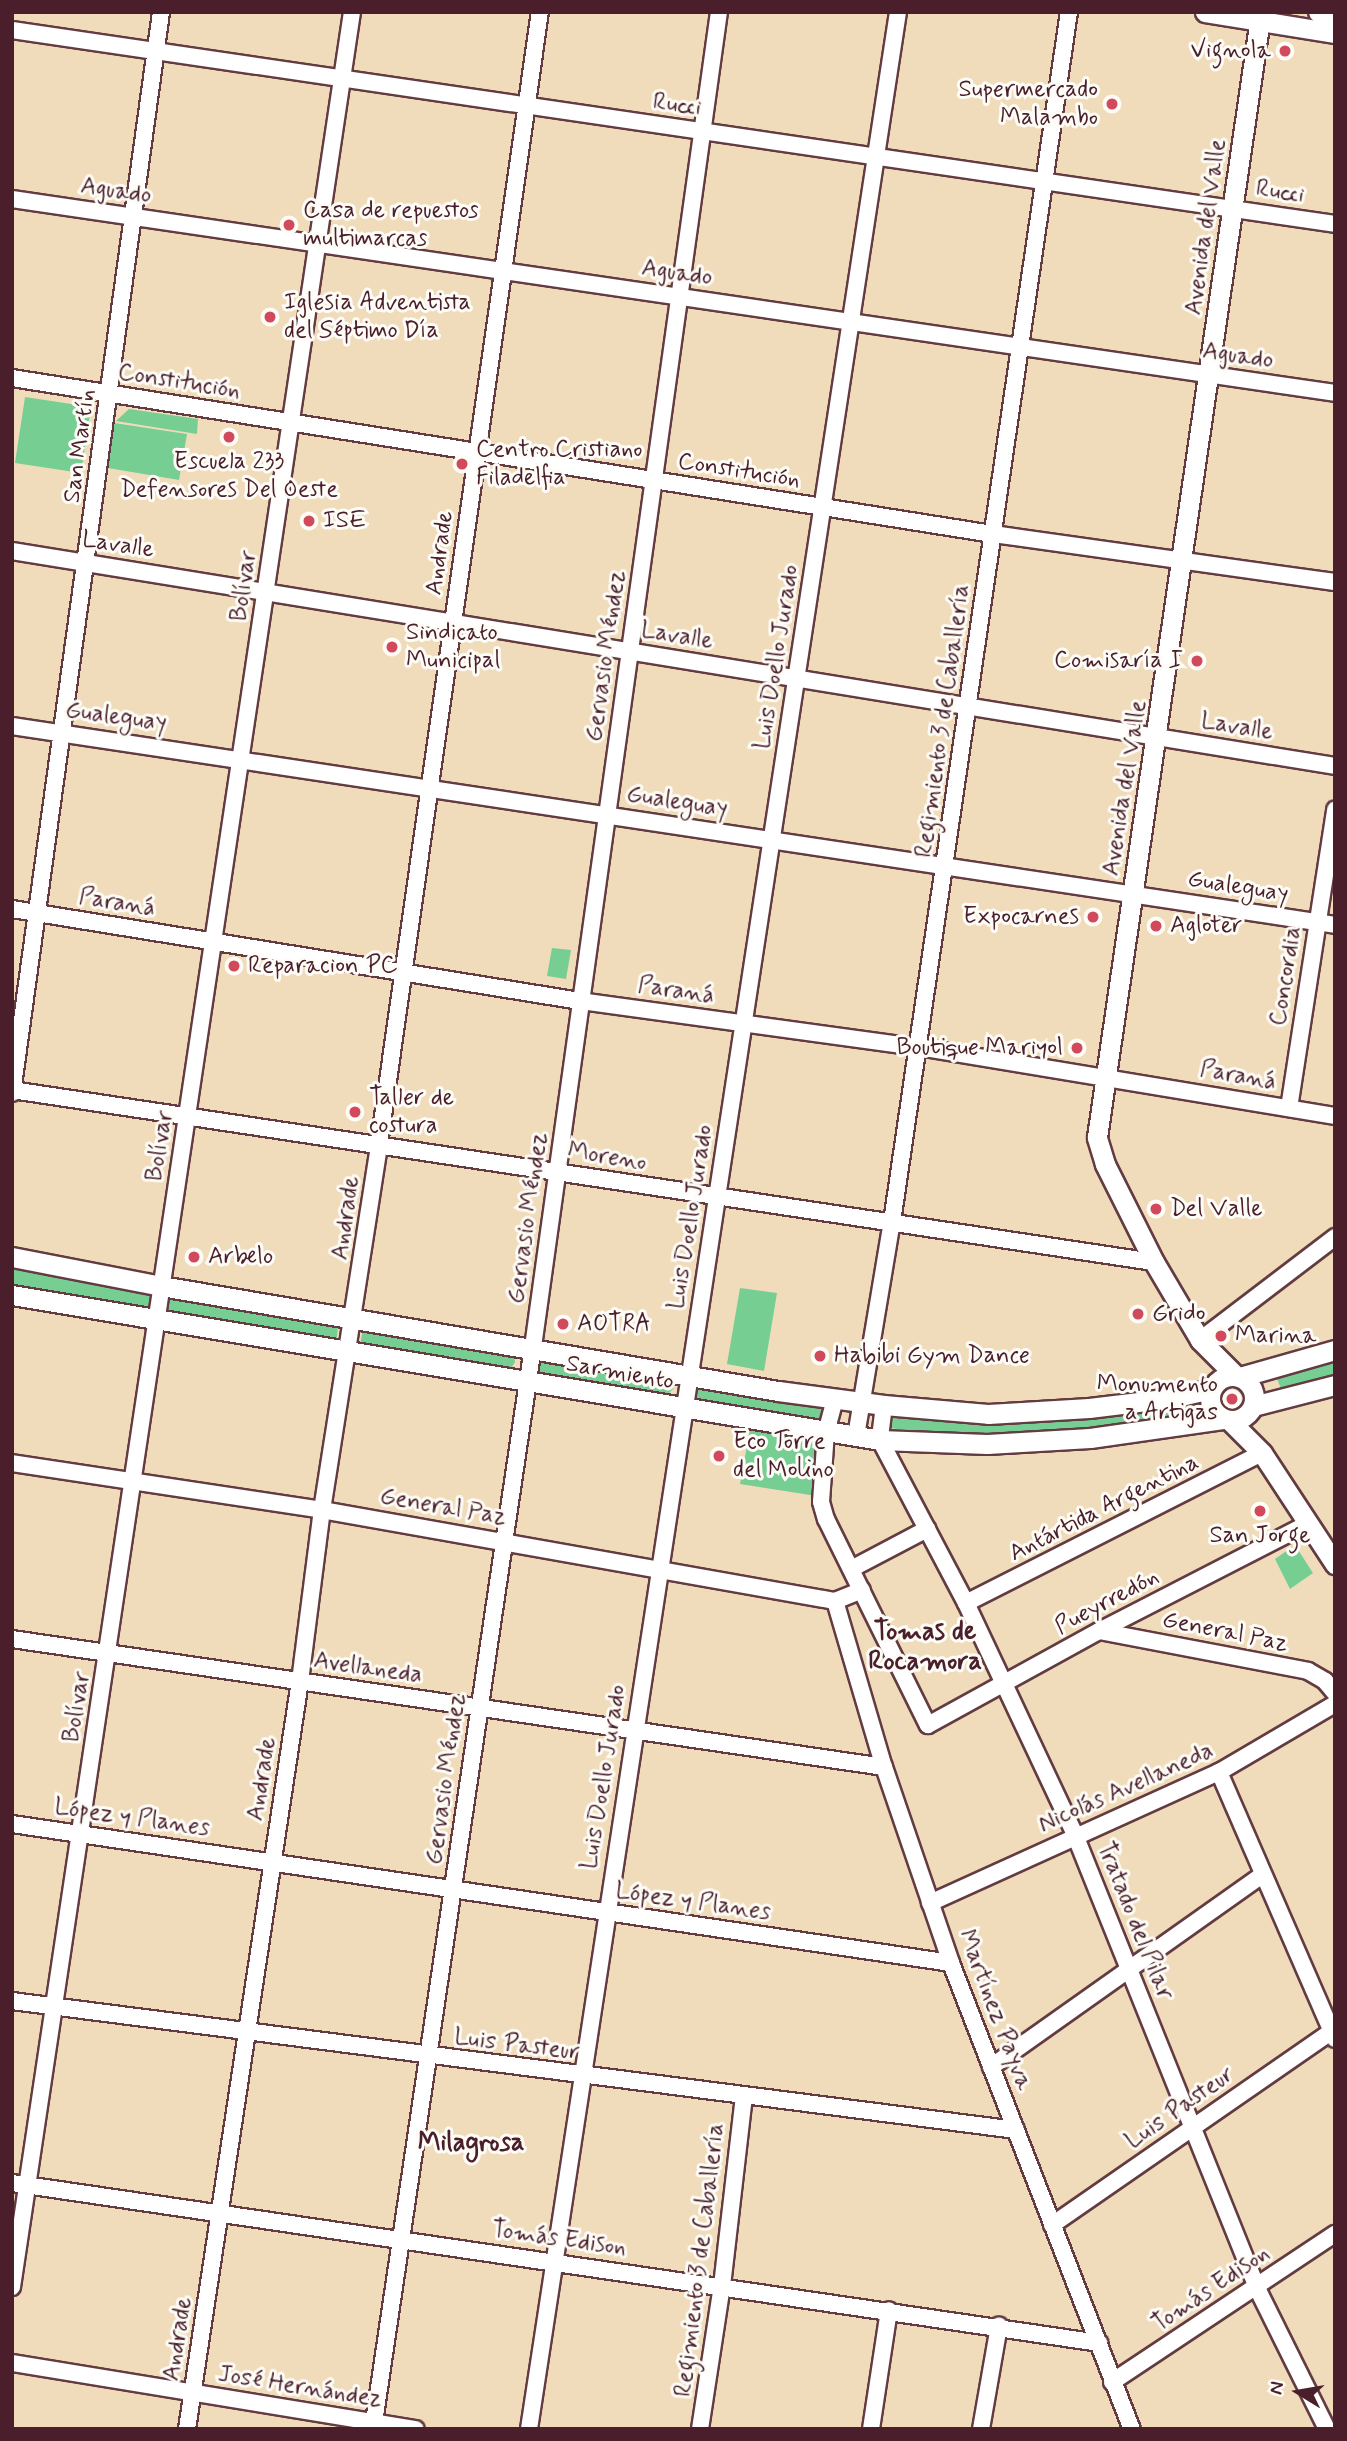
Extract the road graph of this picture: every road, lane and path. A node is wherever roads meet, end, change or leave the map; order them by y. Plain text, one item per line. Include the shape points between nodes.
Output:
1 (161, 12) edge
2 (352, 12) edge
3 (540, 12) edge
4 (719, 12) edge
5 (898, 12) edge
6 (1069, 12) edge
7 (1205, 12) edge
8 (1318, 12) edge
9 (1335, 15) edge
10 (1260, 17) edge
11 (12, 30) edge
12 (1335, 33) edge
13 (156, 51) junction
14 (342, 78) junction
15 (527, 106) junction
16 (702, 131) junction
17 (876, 157) junction
18 (1044, 182) junction
19 (12, 199) edge
20 (1234, 208) junction
21 (134, 217) junction
22 (1335, 223) edge
23 (318, 244) junction
24 (503, 271) junction
25 (679, 297) junction
26 (851, 322) junction
27 (1020, 347) junction
28 (1210, 374) junction
29 (12, 378) edge
30 (1335, 393) edge
31 (110, 394) junction
32 (292, 423) junction
33 (478, 452) junction
34 (653, 480) junction
35 (823, 507) junction
36 (993, 534) junction
37 (12, 551) edge
38 (1182, 560) junction
39 (87, 563) junction
40 (1335, 582) edge
41 (266, 592) junction
42 (453, 623) junction
43 (629, 652) junction
44 (797, 679) junction
45 (968, 707) junction
46 (12, 726) edge
47 (64, 732) junction
48 (1158, 738) junction
49 (242, 759) junction
50 (1335, 766) edge
51 (430, 788) junction
52 (1335, 810) edge
53 (607, 815) junction
54 (772, 840) junction
55 (944, 866) junction
56 (1134, 895) junction
57 (12, 909) edge
58 (38, 913) junction
59 (1318, 922) junction
60 (1335, 925) edge
61 (214, 942) junction
62 (404, 972) junction
63 (580, 1001) junction
64 (741, 1023) junction
65 (918, 1047) junction
66 (1106, 1076) junction
67 (12, 1091) edge
68 (1289, 1108) junction
69 (1335, 1115) edge
70 (187, 1117) junction
71 (379, 1144) junction
72 (557, 1172) junction
73 (719, 1196) junction
74 (892, 1222) junction
75 (1335, 1237) edge
76 (12, 1257) edge
77 (1154, 1262) junction
78 (161, 1286) junction
79 (12, 1295) edge
80 (354, 1317) junction
81 (156, 1320) junction
82 (1200, 1340) junction
83 (533, 1346) junction
84 (1335, 1350) edge
85 (348, 1352) junction
86 (690, 1375) junction
87 (1238, 1377) junction
88 (527, 1381) junction
89 (1335, 1385) edge
90 (1212, 1388) junction
91 (835, 1399) junction
92 (862, 1402) junction
93 (884, 1405) junction
94 (684, 1408) junction
95 (1252, 1408) junction
96 (1227, 1420) junction
97 (826, 1432) junction
98 (856, 1436) junction
99 (880, 1440) junction
100 (1262, 1453) junction
101 (12, 1463) edge
102 (134, 1481) junction
103 (322, 1510) junction
104 (1309, 1523) junction
105 (927, 1529) junction
106 (503, 1541) junction
107 (1335, 1564) edge
108 (659, 1568) junction
109 (853, 1568) junction
110 (862, 1590) junction
111 (835, 1601) junction
112 (966, 1603) junction
113 (1099, 1631) junction
114 (12, 1639) edge
115 (109, 1652) junction
116 (300, 1681) junction
117 (1005, 1685) junction
118 (1335, 1693) edge
119 (1335, 1704) edge
120 (479, 1707) junction
121 (634, 1730) junction
122 (884, 1767) junction
123 (1219, 1772) junction
124 (12, 1824) edge
125 (81, 1834) junction
126 (1075, 1835) junction
127 (272, 1862) junction
128 (1262, 1875) junction
129 (453, 1889) junction
130 (930, 1903) junction
131 (606, 1912) junction
132 (951, 1963) junction
133 (1131, 1968) junction
134 (12, 2001) edge
135 (55, 2007) junction
136 (247, 2032) junction
137 (1334, 2033) edge
138 (428, 2056) junction
139 (991, 2067) junction
140 (581, 2076) junction
141 (744, 2097) junction
142 (1193, 2126) junction
143 (1016, 2130) junction
144 (20, 2184) edge
145 (220, 2213) junction
146 (1052, 2225) junction
147 (1335, 2234) edge
148 (401, 2239) junction
149 (553, 2261) junction
150 (722, 2286) junction
151 (1256, 2286) junction
152 (12, 2287) edge
153 (889, 2310) junction
154 (999, 2326) junction
155 (1098, 2343) junction
156 (12, 2363) edge
157 (1112, 2382) junction
158 (193, 2393) junction
159 (373, 2425) edge
160 (187, 2429) edge
161 (415, 2429) edge
162 (529, 2429) edge
163 (700, 2429) edge
164 (871, 2429) edge
165 (981, 2429) edge
166 (1132, 2429) edge
167 (1327, 2429) edge

1 - 13 street, San Martín
2 - 14 street, Bolívar
3 - 15 street, Andrade
4 - 16 street, Gervasio Méndez
5 - 17 street, Luis Doello Jurado
6 - 18 street, Regimiento 3 de Caballería
7 - 10 main road
8 - 9 main road
10 - 12 main road
10 - 20 main road, Avenida del Valle
11 - 13 street, Rucci
13 - 14 street, Rucci
13 - 21 street, San Martín
14 - 15 street, Rucci
14 - 23 street, Bolívar
15 - 16 street, Rucci
15 - 24 street, Andrade
16 - 17 street, Rucci
16 - 25 street, Gervasio Méndez
17 - 18 street, Rucci
17 - 26 street, Luis Doello Jurado
18 - 20 street, Rucci
18 - 27 street, Regimiento 3 de Caballería
19 - 21 street, Aguado
20 - 22 street, Rucci
20 - 28 main road, Avenida del Valle
21 - 23 street, Aguado
21 - 31 street, San Martín
23 - 24 street, Aguado
23 - 32 street, Bolívar
24 - 25 street, Aguado
24 - 33 street, Andrade
25 - 26 street, Aguado
25 - 34 street, Gervasio Méndez
26 - 27 street, Aguado
26 - 35 street, Luis Doello Jurado
27 - 28 street, Aguado
27 - 36 street, Regimiento 3 de Caballería
28 - 30 street, Aguado
28 - 38 main road, Avenida del Valle
29 - 31 street, Constitución
31 - 32 street, Constitución
31 - 39 street, San Martín
32 - 33 street, Constitución
32 - 41 street, Bolívar
33 - 34 street, Constitución
33 - 42 street, Andrade
34 - 35 street, Constitución
34 - 43 street, Gervasio Méndez
35 - 36 street, Constitución
35 - 44 street, Luis Doello Jurado
36 - 38 street, Constitución
36 - 45 street, Regimiento 3 de Caballería
37 - 39 street, Lavalle
38 - 40 street, Constitución
38 - 48 main road, Avenida del Valle
39 - 41 street, Lavalle
39 - 47 street, San Martín
41 - 42 street, Lavalle
41 - 49 street, Bolívar
42 - 43 street, Lavalle
42 - 51 street, Andrade
43 - 44 street, Lavalle
43 - 53 street, Gervasio Méndez
44 - 45 street, Lavalle
44 - 54 street, Luis Doello Jurado
45 - 48 street, Lavalle
45 - 55 street, Regimiento 3 de Caballería
46 - 47 street, Gualeguay
47 - 49 street, Gualeguay
47 - 58 street, San Martín
48 - 50 street, Lavalle
48 - 56 main road, Avenida del Valle
49 - 51 street, Gualeguay
49 - 61 street, Bolívar
51 - 53 street, Gualeguay
51 - 62 street, Andrade
52 - 59 street, Concordia
53 - 54 street, Gualeguay
53 - 63 street, Gervasio Méndez
54 - 55 street, Gualeguay
54 - 64 street, Luis Doello Jurado
55 - 56 street, Gualeguay
55 - 65 street, Regimiento 3 de Caballería
56 - 59 street, Gualeguay
56 - 66 main road, Avenida del Valle
57 - 58 street, Paraná
58 - 61 street, Paraná
58 - 67 street, San Martín
59 - 60 street, Gualeguay
59 - 68 street, Concordia
61 - 62 street, Paraná
61 - 70 street, Bolívar
62 - 63 street, Paraná
62 - 71 street, Andrade
63 - 64 street, Paraná
63 - 72 street, Gervasio Méndez
64 - 65 street, Paraná
64 - 73 street, Luis Doello Jurado
65 - 66 street, Paraná
65 - 74 street, Regimiento 3 de Caballería
66 - 68 street, Paraná
66 - 77 main road, Avenida del Valle via 1097,1138 1105,1164
67 - 70 street, Moreno
68 - 69 street, Paraná
70 - 71 street, Moreno
70 - 78 street, Bolívar
71 - 72 street, Moreno
71 - 80 street, Andrade
72 - 73 street, Moreno
72 - 83 street, Gervasio Méndez
73 - 74 street, Moreno
73 - 86 street, Luis Doello Jurado
74 - 77 street, Moreno
74 - 92 street, Regimiento 3 de Caballería
75 - 82 street
76 - 78 main road, Sarmiento
77 - 82 main road, Avenida del Valle
78 - 80 main road, Sarmiento
78 - 81 street, Bolívar
79 - 81 main road, Sarmiento
80 - 83 main road, Sarmiento
80 - 85 street, Andrade
81 - 85 main road, Sarmiento
81 - 102 street, Bolívar
82 - 87 main road
82 - 90 main road
83 - 86 main road, Sarmiento
83 - 88 street, Gervasio Méndez
84 - 87 main road
85 - 88 main road, Sarmiento
85 - 103 street, Andrade
86 - 91 main road, Sarmiento
86 - 94 street, Luis Doello Jurado
87 - 90 main road via 1224,1377
87 - 95 main road via 1253,1392
88 - 94 main road, Sarmiento
88 - 106 street, Gervasio Méndez
89 - 95 main road
90 - 93 main road, Sarmiento via 1089,1408 988,1414
90 - 96 main road via 1212,1409
91 - 92 main road, Sarmiento
91 - 97 street
92 - 93 main road, Sarmiento
92 - 98 street, Regimiento 3 de Caballería
93 - 99 street
94 - 97 main road, Sarmiento
94 - 108 street, Luis Doello Jurado
95 - 96 main road via 1244,1417
95 - 100 main road
96 - 99 main road, Sarmiento via 1064,1440 987,1444
96 - 100 main road
97 - 98 main road, Sarmiento
97 - 109 street via 821,1502
98 - 99 main road, Sarmiento
99 - 105 street, Tratado del Pilar
100 - 104 main road
100 - 112 street, Antártida Argentina
101 - 102 street, General Paz
102 - 103 street, General Paz
102 - 115 street, Bolívar
103 - 106 street, General Paz
103 - 116 street, Andrade
104 - 107 main road
104 - 113 street, Pueyrredón
105 - 109 street
105 - 112 street, Tratado del Pilar
106 - 108 street, General Paz
106 - 120 street, Gervasio Méndez
108 - 111 street, General Paz
108 - 121 street, Luis Doello Jurado
109 - 110 street
110 - 111 street
110 - 117 street, Pueyrredón via 928,1725
111 - 122 street, Martínez Payva
112 - 117 street, Tratado del Pilar
113 - 117 street, Pueyrredón
113 - 118 street, General Paz via 1308,1671
114 - 115 street, Avellaneda
115 - 116 street, Avellaneda
115 - 125 street, Bolívar
116 - 120 street, Avellaneda
116 - 127 street, Andrade
117 - 126 street, Tratado del Pilar
119 - 123 street, Nicolás Avellaneda
120 - 121 street, Avellaneda
120 - 129 street, Gervasio Méndez
121 - 122 street, Avellaneda
121 - 131 street, Luis Doello Jurado
122 - 130 street, Martínez Payva
123 - 126 street, Nicolás Avellaneda
123 - 128 street
124 - 125 street, López y Planes
125 - 127 street, López y Planes
125 - 135 street, Bolívar
126 - 130 street, Nicolás Avellaneda
126 - 133 street, Tratado del Pilar
127 - 129 street, López y Planes
127 - 136 street, Andrade
128 - 133 street
128 - 137 street
129 - 131 street, López y Planes
129 - 138 street, Gervasio Méndez
130 - 132 street, Martínez Payva
131 - 132 street, López y Planes
131 - 140 street, Luis Doello Jurado
132 - 139 street, Martínez Payva
133 - 139 street
133 - 142 street, Tratado del Pilar
134 - 135 street, Luis Pasteur
135 - 136 street, Luis Pasteur
135 - 144 street, Bolívar
136 - 138 street, Luis Pasteur
136 - 145 street, Andrade
137 - 142 street, Luis Pasteur
138 - 140 street, Luis Pasteur
138 - 148 street, Gervasio Méndez
139 - 143 street, Martínez Payva
140 - 141 street, Luis Pasteur
140 - 149 street, Luis Doello Jurado
141 - 143 street, Luis Pasteur
141 - 150 street, Regimiento 3 de Caballería
142 - 146 street, Luis Pasteur
142 - 151 street, Tratado del Pilar
143 - 146 street, Martínez Payva
144 - 145 street, Tomás Edison
144 - 152 street, Bolívar
145 - 148 street, Tomás Edison
145 - 158 street, Andrade
146 - 155 street, Martínez Payva
147 - 151 street, Tomás Edison
148 - 149 street, Tomás Edison
148 - 159 street, Gervasio Méndez
149 - 150 street, Tomás Edison
149 - 162 street, Luis Doello Jurado
150 - 153 street, Tomás Edison
150 - 163 street, Regimiento 3 de Caballería
151 - 157 street, Tomás Edison
151 - 167 street, Tratado del Pilar
153 - 154 street, Tomás Edison
153 - 164 street
154 - 155 street, Tomás Edison
154 - 165 street
155 - 157 street, Martínez Payva
156 - 158 street, José Hernández
157 - 166 street, Martínez Payva
158 - 159 street, José Hernández
158 - 160 street, Andrade
159 - 161 street, José Hernández

